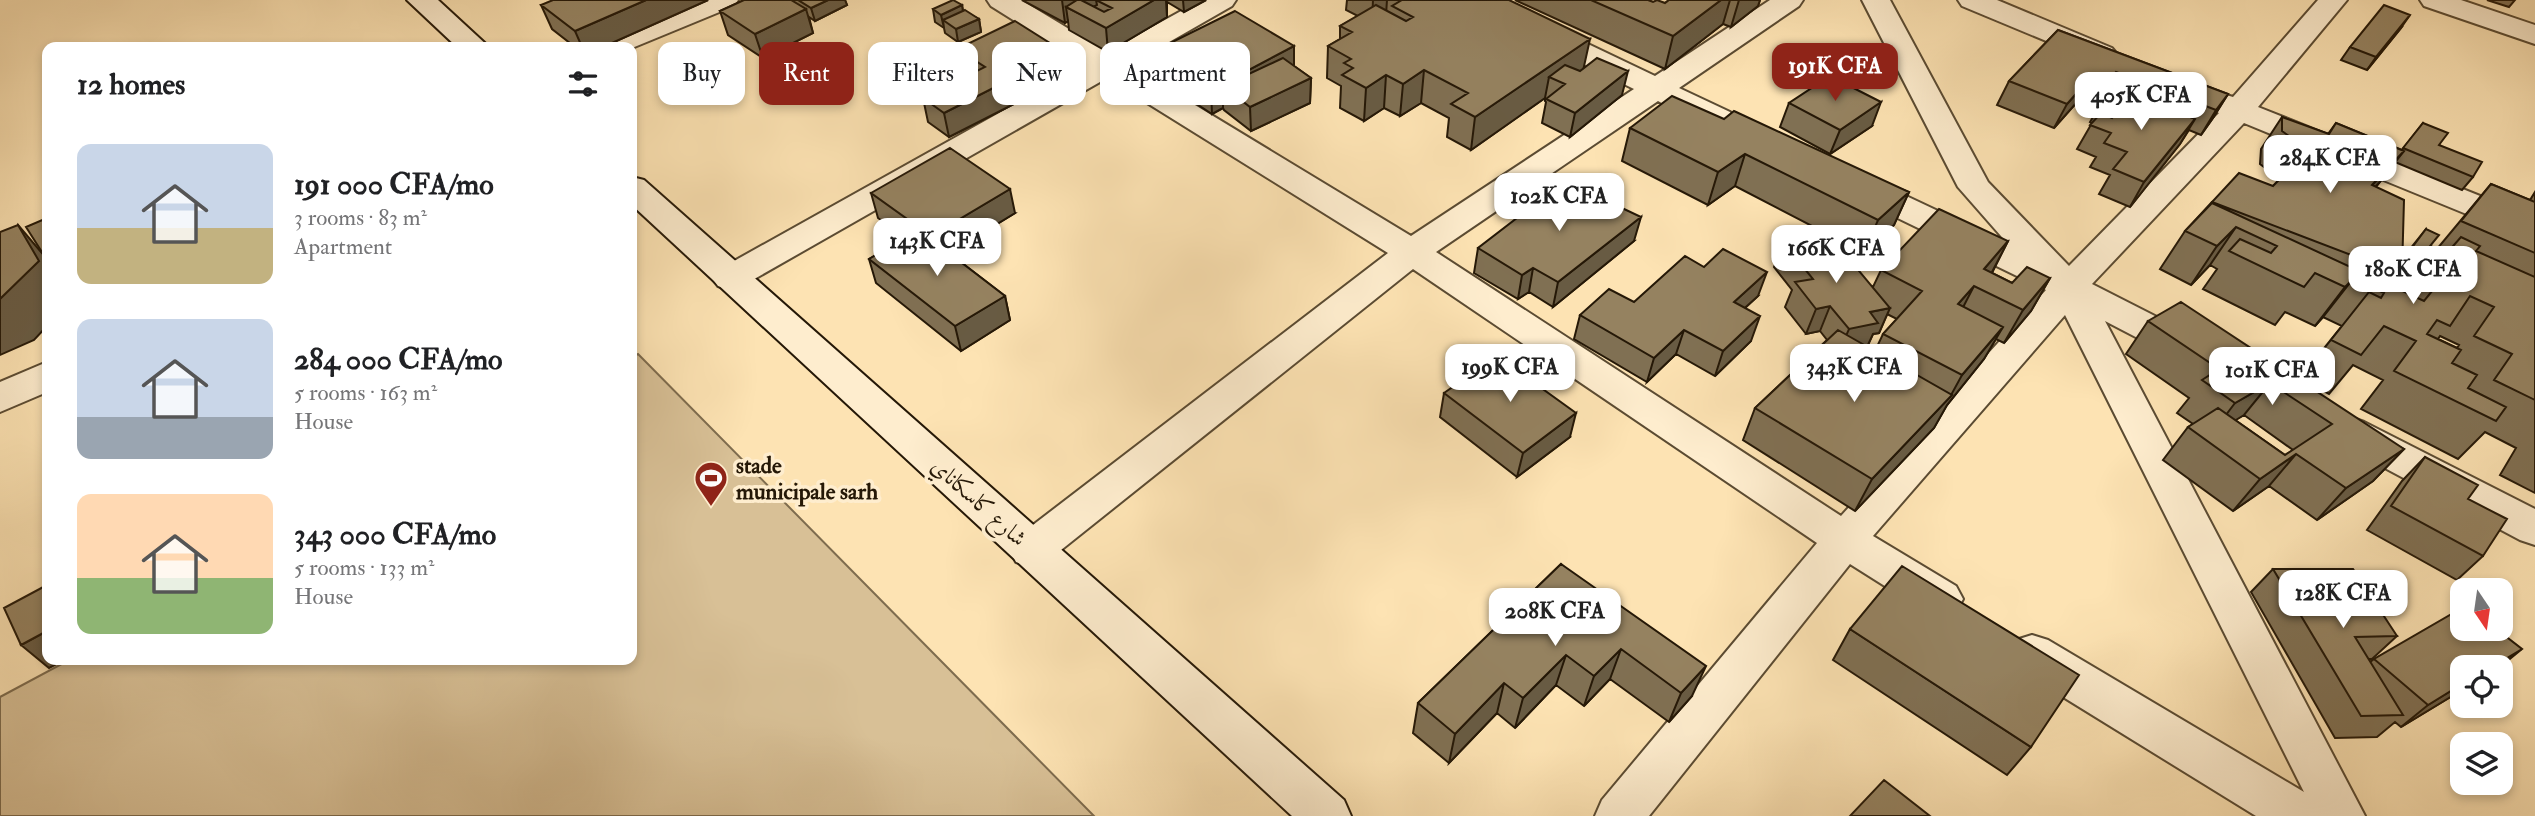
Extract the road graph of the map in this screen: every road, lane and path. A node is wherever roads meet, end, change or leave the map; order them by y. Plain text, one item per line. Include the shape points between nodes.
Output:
1 (421, 0) edge
2 (724, 0) edge
3 (1002, 0) edge
4 (1222, 0) edge
5 (1474, 0) edge
6 (1789, 0) edge
7 (1876, 0) edge
8 (1972, 0) edge
9 (2333, 0) edge
10 (2434, 0) edge
11 (2535, 35) edge
12 (468, 42) edge
13 (621, 42) edge
14 (1145, 42) edge
15 (1100, 61) edge
16 (2124, 63) edge
17 (1100, 67) edge
18 (1658, 90) junction
19 (2188, 90) edge
20 (1172, 105) edge
21 (2238, 111) junction
22 (1745, 132) edge
23 (1832, 174) edge
24 (637, 192) edge
25 (2535, 231) edge
26 (1412, 252) junction
27 (730, 278) junction
28 (2069, 287) junction
29 (2216, 363) edge
30 (42, 378) edge
31 (0, 398) edge
32 (2327, 420) edge
33 (2535, 528) edge
34 (1845, 540) junction
35 (1031, 550) junction
36 (1327, 816) edge
37 (1619, 816) edge
38 (2299, 816) edge
39 (2341, 816) edge

1 - 12 street
2 - 13 street
3 - 15 street
4 - 14 street
5 - 18 street
6 - 18 street
7 - 28 street via 1974,187
8 - 16 street
9 - 21 street
10 - 11 street
17 - 27 street
18 - 22 street
18 - 26 street
19 - 21 street
20 - 26 street
21 - 25 street
21 - 28 street
23 - 28 street
24 - 27 street, شارع كاسكاناي
26 - 34 street
26 - 35 street
27 - 35 street, شارع كاسكاناي
28 - 29 street
28 - 34 street
28 - 39 street
30 - 31 street
32 - 33 street
34 - 37 street
34 - 38 street
35 - 36 street, شارع كاسكاناي

